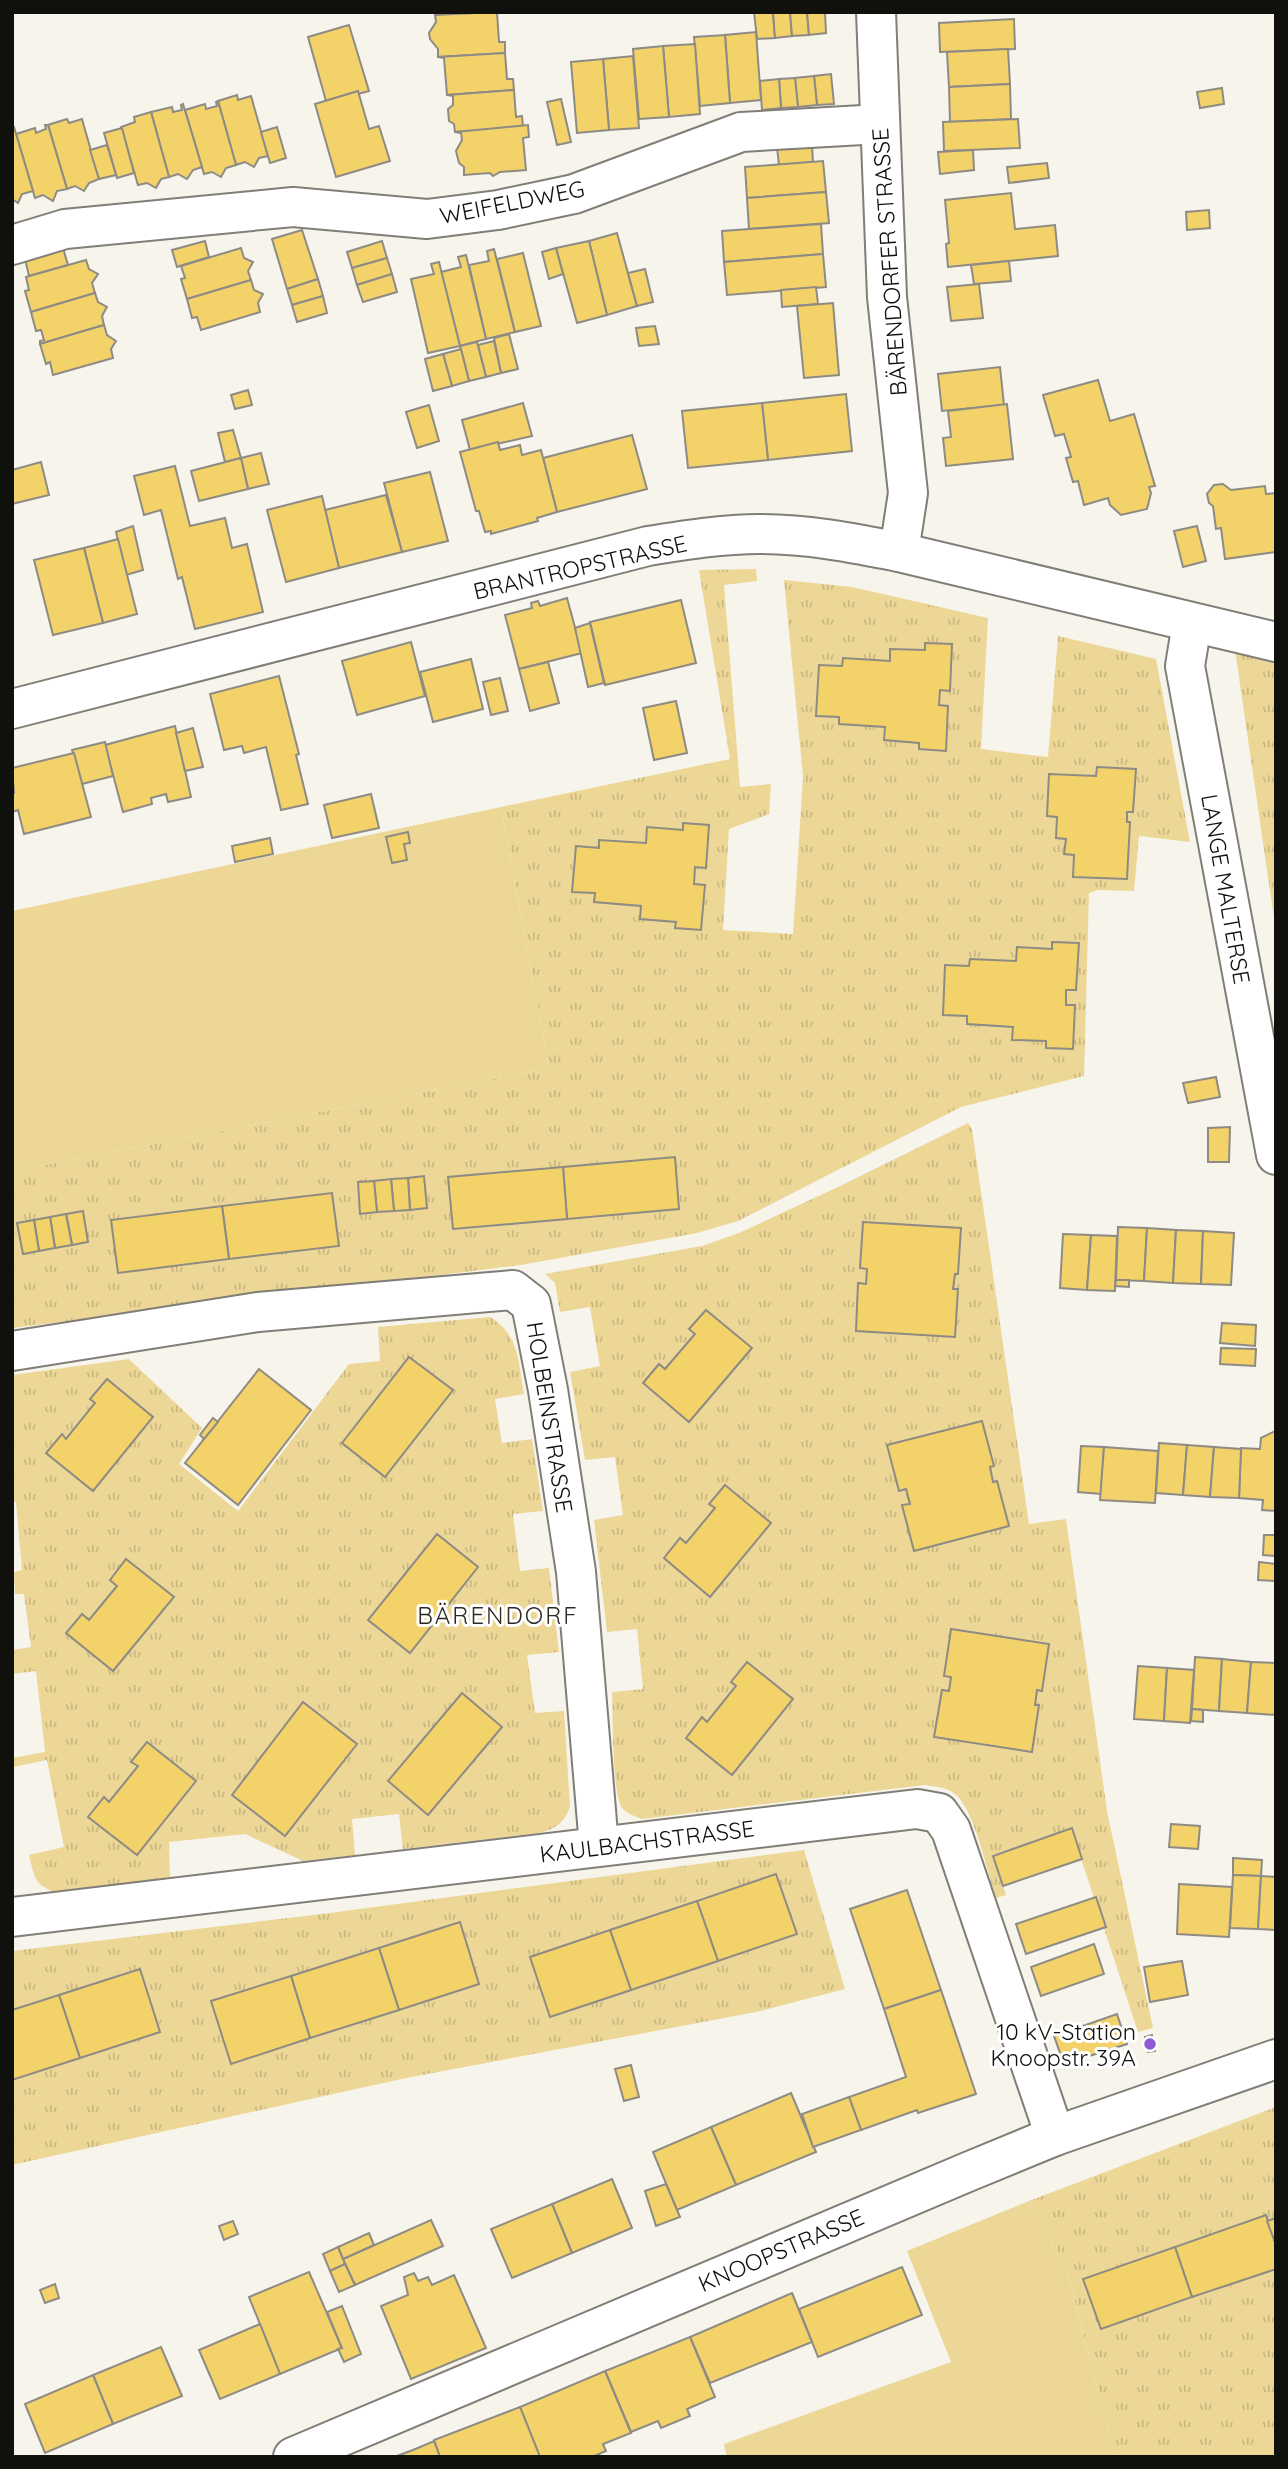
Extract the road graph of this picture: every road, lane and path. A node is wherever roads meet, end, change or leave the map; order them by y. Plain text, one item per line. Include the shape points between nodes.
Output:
1 (876, 12) edge
2 (880, 124) junction
3 (12, 245) edge
4 (899, 552) junction
5 (1192, 623) junction
6 (1276, 642) edge
7 (12, 709) edge
8 (1276, 1155) edge
9 (12, 1351) edge
10 (599, 1846) junction
11 (13, 1914) edge
12 (1276, 2059) edge
13 (1055, 2136) junction
14 (293, 2457) edge

1 - 2 street, BÄRENDORFER STRASSE
2 - 3 street, WEIFELDWEG via 741,132 574,194 498,210 427,219 293,206 65,229
2 - 4 street, BÄRENDORFER STRASSE via 887,297 908,493
4 - 5 street, BRANTROPSTRASSE
4 - 7 street, BRANTROPSTRASSE via 761,534 670,542
5 - 6 street, BRANTROPSTRASSE
5 - 8 street, LANGE MALTERSE via 1185,666
9 - 10 street, HOLBEINSTRASSE via 285,1310 513,1290 531,1304 576,1572
10 - 11 street, KAULBACHSTRASSE
10 - 13 street, KAULBACHSTRASSE via 918,1809 939,1813 951,1830 981,1913
12 - 13 street, KNOOPSTRASSE
13 - 14 street, KNOOPSTRASSE

